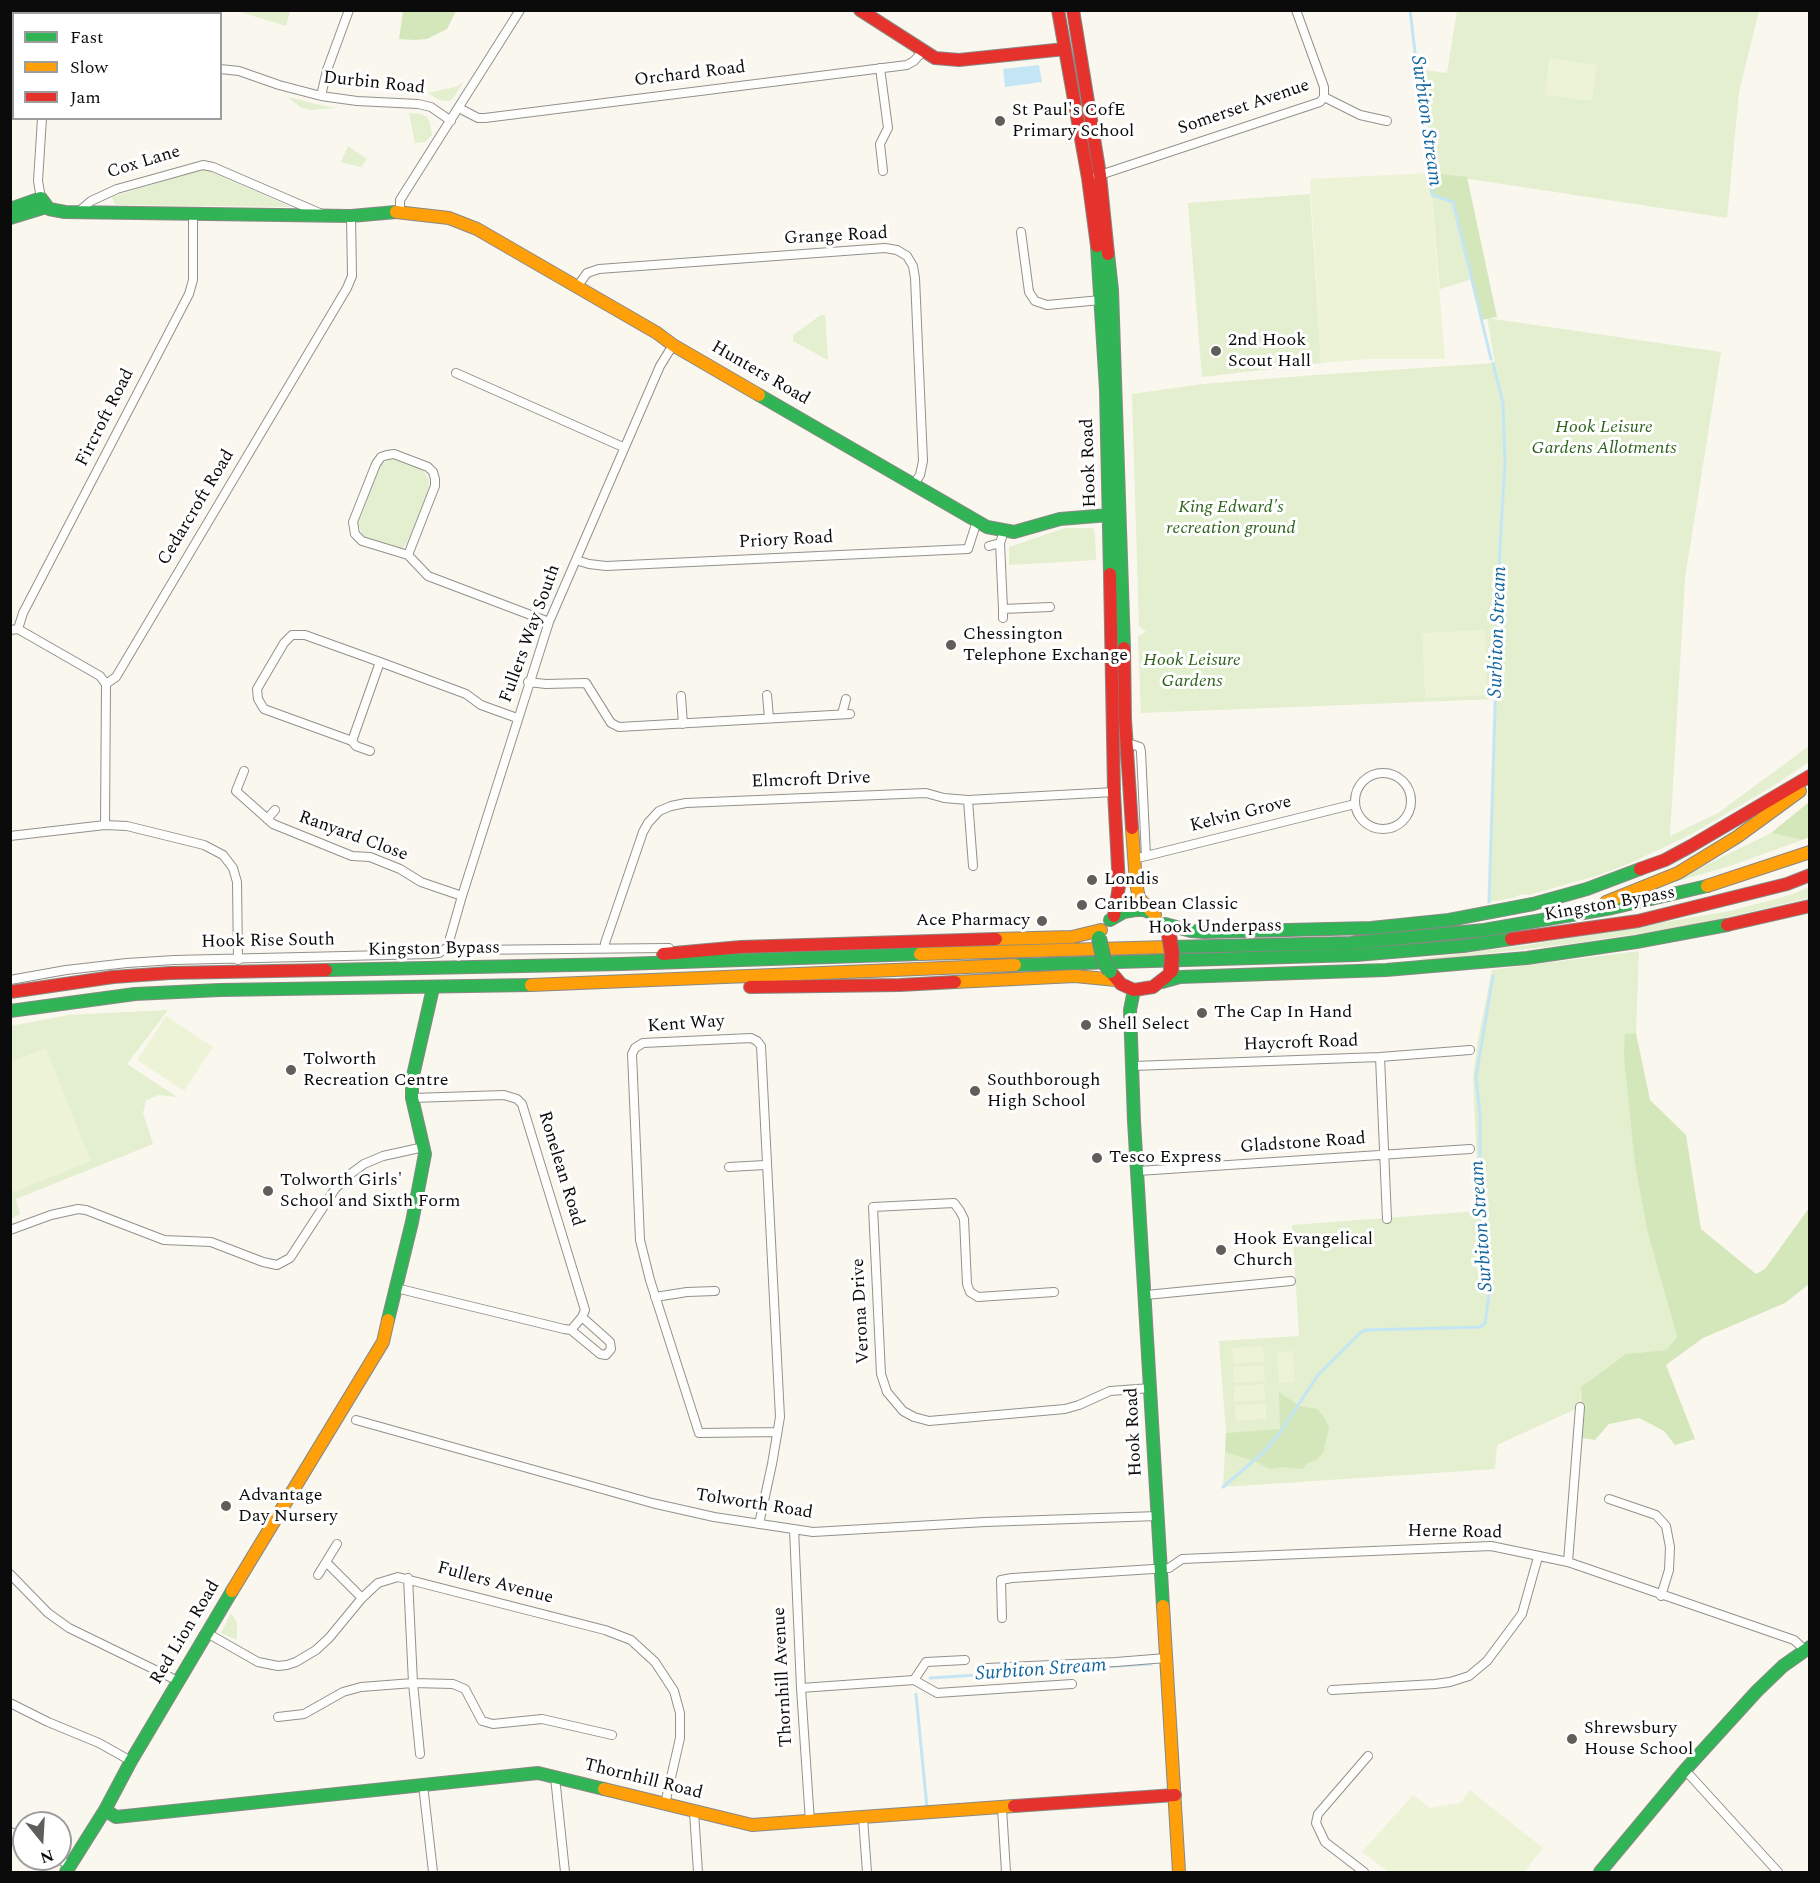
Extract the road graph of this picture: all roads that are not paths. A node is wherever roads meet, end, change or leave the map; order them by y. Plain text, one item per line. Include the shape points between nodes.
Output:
1 (349, 10) edge
2 (520, 10) edge
3 (860, 10) edge
4 (1058, 10) edge
5 (1072, 10) edge
6 (1296, 10) edge
7 (1065, 49) junction
8 (922, 52) junction
9 (880, 68) junction
10 (222, 69) edge
11 (321, 96) junction
12 (1324, 97) junction
13 (459, 108) junction
14 (42, 120) edge
15 (451, 121) junction
16 (1387, 121) dead end
17 (884, 171) dead end
18 (1094, 177) junction
19 (43, 202) junction
20 (10, 209) edge
21 (78, 212) junction
22 (400, 212) junction
23 (193, 214) junction
24 (325, 215) junction
25 (351, 216) junction
26 (10, 218) edge
27 (1021, 231) dead end
28 (577, 286) junction
29 (1101, 300) junction
30 (673, 345) junction
31 (456, 373) dead end
32 (623, 447) junction
33 (914, 484) junction
34 (1109, 515) junction
35 (977, 521) junction
36 (1002, 537) junction
37 (989, 546) dead end
38 (408, 555) junction
39 (576, 560) junction
40 (1050, 607) dead end
41 (549, 622) junction
42 (14, 630) edge
43 (380, 662) junction
44 (528, 682) junction
45 (106, 684) junction
46 (767, 695) dead end
47 (681, 696) dead end
48 (846, 699) dead end
49 (517, 718) junction
50 (769, 718) junction
51 (682, 724) junction
52 (352, 741) junction
53 (1128, 743) junction
54 (370, 751) dead end
55 (244, 771) dead end
56 (1809, 776) edge
57 (1809, 784) edge
58 (1114, 792) junction
59 (968, 800) junction
60 (1355, 804) junction
61 (275, 810) dead end
62 (267, 819) junction
63 (105, 825) junction
64 (10, 836) edge
65 (1809, 852) edge
66 (1140, 857) junction
67 (973, 866) dead end
68 (1809, 875) edge
69 (462, 896) junction
70 (1809, 906) edge
71 (1114, 916) junction
72 (1570, 916) junction
73 (1163, 925) junction
74 (1100, 934) junction
75 (451, 945) junction
76 (741, 947) junction
77 (605, 949) junction
78 (1412, 951) joint
79 (859, 957) joint
80 (238, 960) junction
81 (528, 966) junction
82 (845, 973) joint
83 (1113, 975) junction
84 (10, 980) edge
85 (1162, 982) junction
86 (585, 983) junction
87 (433, 987) junction
88 (1134, 990) junction
89 (10, 992) edge
90 (10, 1011) edge
91 (1470, 1050) dead end
92 (1380, 1057) junction
93 (1133, 1066) junction
94 (412, 1098) junction
95 (424, 1147) junction
96 (1470, 1149) dead end
97 (1383, 1155) junction
98 (765, 1165) junction
99 (729, 1167) dead end
100 (1138, 1171) junction
101 (1387, 1219) dead end
102 (10, 1230) edge
103 (1291, 1281) dead end
104 (396, 1288) junction
105 (715, 1291) dead end
106 (1054, 1292) dead end
107 (1146, 1294) junction
108 (655, 1297) junction
109 (582, 1317) junction
110 (571, 1330) junction
111 (1151, 1388) junction
112 (1580, 1407) dead end
113 (356, 1420) dead end
114 (777, 1432) junction
115 (1609, 1499) dead end
116 (1158, 1516) junction
117 (759, 1524) junction
118 (794, 1529) junction
119 (337, 1544) dead end
120 (1538, 1557) junction
121 (326, 1562) junction
122 (1568, 1562) junction
123 (1162, 1568) junction
124 (10, 1574) edge
125 (318, 1575) dead end
126 (408, 1578) junction
127 (1661, 1596) junction
128 (362, 1598) junction
129 (1002, 1618) dead end
130 (207, 1632) junction
131 (1807, 1649) edge
132 (1166, 1658) junction
133 (965, 1660) dead end
134 (987, 1668) dead end
135 (914, 1680) junction
136 (178, 1681) junction
137 (413, 1683) junction
138 (1072, 1684) dead end
139 (801, 1688) junction
140 (1332, 1690) dead end
141 (10, 1703) edge
142 (278, 1717) dead end
143 (612, 1735) dead end
144 (420, 1754) dead end
145 (1368, 1756) dead end
146 (131, 1761) junction
147 (1685, 1770) junction
148 (555, 1777) junction
149 (423, 1785) junction
150 (1175, 1796) junction
151 (664, 1804) junction
152 (1002, 1808) junction
153 (105, 1810) junction
154 (694, 1812) junction
155 (863, 1818) junction
156 (810, 1822) junction
157 (72, 1856) edge
158 (433, 1872) edge
159 (565, 1872) edge
160 (698, 1872) edge
161 (867, 1872) edge
162 (1006, 1872) edge
163 (1179, 1872) edge
164 (1364, 1872) edge
165 (1600, 1872) edge
166 (1778, 1872) edge

1 - 11 street
2 - 13 street
3 - 8 main road
4 - 7 main road, Hook Road
5 - 18 main road, Hook Road
6 - 12 street, Somerset Avenue via 1324,87
7 - 8 main road via 946,60
7 - 18 main road, Hook Road
8 - 9 street, Orchard Road via 907,65
9 - 13 street, Orchard Road via 478,118
9 - 17 street via 888,128 880,144
10 - 11 street, Durbin Road
11 - 15 street, Durbin Road via 418,104 431,107
12 - 16 street via 1360,115
12 - 18 street, Somerset Avenue via 1320,102
13 - 15 street
14 - 19 street via 38,180
15 - 22 street via 400,200
18 - 29 main road, Hook Road
18 - 53 main road, Hook Road via 1112,290
19 - 20 main road
19 - 21 main road, Cox Lane via 56,211
19 - 26 main road
21 - 23 main road, Cox Lane
21 - 24 street, Cox Lane via 117,189 203,165
22 - 25 main road, Cox Lane
22 - 28 main road, Hunters Road via 449,218 477,229
23 - 24 main road, Cox Lane
23 - 42 street, Fircroft Road via 193,280 189,294
24 - 25 main road, Cox Lane
25 - 45 street, Cedarcroft Road via 352,276 347,288 116,677
27 - 29 street via 1029,292 1035,301 1047,305
28 - 30 main road, Hunters Road
28 - 33 street, Grange Road via 587,273 599,269 897,250 907,256 915,278 923,461
29 - 34 main road, Hook Road
30 - 32 street, Fullers Way South
30 - 33 main road, Hunters Road
31 - 32 street
32 - 39 street, Fullers Way South
33 - 35 main road, Hunters Road
34 - 36 main road, Hunters Road via 1046,522
34 - 58 main road, Hook Road
35 - 36 main road, Hunters Road via 997,530
35 - 39 street, Priory Road via 968,549 606,566
36 - 37 street
36 - 40 street via 1003,614
38 - 38 street via 362,541 355,534 353,522 376,464 387,455 428,467 435,479
38 - 41 street via 428,576
39 - 41 street, Fullers Way South
41 - 44 street, Fullers Way South
42 - 45 street via 100,676
43 - 49 street
43 - 52 street
43 - 52 street via 305,635 292,635 257,689 264,709
44 - 49 street, Fullers Way South
44 - 51 street via 586,683 611,723 619,727
45 - 63 street
46 - 50 street
47 - 51 street
48 - 50 street via 846,714
49 - 69 street, Fullers Way South
50 - 51 street
52 - 54 street
53 - 66 main road, Hook Road via 1130,792
53 - 66 street via 1140,747 1142,752
55 - 62 street, Ranyard Close via 236,791
56 - 73 main road via 1665,860 1533,904 1449,920 1371,928 1204,932
57 - 72 main road via 1737,837 1686,868
58 - 59 street, Elmcroft Drive
58 - 71 main road, Hook Road via 1119,886
59 - 67 street
59 - 77 street, Elmcroft Drive via 926,794 686,803 659,811 644,832
60 - 60 street via 1363,782 1384,773 1404,782 1411,799 1407,815 1388,828 1365,822
60 - 66 street, Kelvin Grove
61 - 62 street, Ranyard Close
62 - 69 street, Ranyard Close via 283,829 352,856 370,857 421,882
63 - 64 street
63 - 80 street via 127,826 204,845 223,855 237,882
65 - 72 main road via 1708,886
66 - 73 main road, Hook Road via 1136,883 1139,898
68 - 78 main road, Kingston Bypass via 1638,921
69 - 75 street, Fullers Way South
70 - 85 main road via 1647,940 1516,960 1386,970 1180,977
71 - 73 main road via 1144,910
71 - 74 main road
72 - 79 main road, Hook Underpass via 1484,930 1351,943
73 - 85 main road, bridge via 1173,953 1171,970
74 - 76 main road
74 - 83 main road, bridge via 1101,950
75 - 77 street, Hook Rise South via 463,950
75 - 80 street, Hook Rise South via 439,953
76 - 77 street, Hook Rise South
76 - 81 main road
78 - 82 main road, Hook Underpass
79 - 81 main road, Kingston Bypass
80 - 84 street, Hook Rise South via 127,963
81 - 89 main road, Kingston Bypass via 170,973
82 - 86 main road, Kingston Bypass
83 - 86 main road via 900,985 742,987
83 - 88 main road via 1126,988
85 - 88 main road
86 - 87 main road, Kingston Bypass
87 - 90 main road, Kingston Bypass via 135,994
87 - 94 main road, Red Lion Road via 412,1080
88 - 93 main road, Hook Road via 1130,1010
91 - 92 street, Haycroft Road
92 - 93 street, Haycroft Road
92 - 97 street
93 - 100 main road, Hook Road
94 - 95 main road, Red Lion Road
94 - 109 street, Ronelean Road via 504,1095 522,1104 585,1310
95 - 102 street via 382,1156 349,1175 335,1188 290,1258 277,1265 211,1242 164,1240 86,1210 51,1215
95 - 104 main road, Red Lion Road via 418,1194
96 - 97 street, Gladstone Road
97 - 100 street, Gladstone Road
97 - 101 street
98 - 99 street
98 - 108 street, Kent Way via 761,1046 757,1041 751,1038 643,1043 635,1048 632,1054 640,1240
98 - 114 street, Kent Way via 780,1417
100 - 107 main road, Hook Road
103 - 107 street
104 - 110 street
104 - 130 main road, Red Lion Road via 383,1342
105 - 108 street
106 - 111 street, Verona Drive via 978,1297 970,1292 964,1219 954,1203 873,1207 881,1374 887,1392 903,1411 929,1422 1065,1409 1110,1390
107 - 111 main road, Hook Road
108 - 114 street, Kent Way via 699,1433
109 - 110 street
109 - 110 street via 610,1342 611,1349 606,1355
111 - 116 main road, Hook Road
112 - 122 street
113 - 117 street, Tolworth Road via 652,1503
114 - 117 street, Kent Way
115 - 127 street via 1656,1515 1666,1526 1669,1570
116 - 118 street, Tolworth Road via 822,1532
116 - 123 main road, Hook Road
117 - 118 street, Tolworth Road
118 - 139 street, Thornhill Avenue
119 - 121 street
120 - 122 street, Herne Road
120 - 123 street, Herne Road via 1491,1546 1467,1545 1182,1559
120 - 140 street via 1522,1614 1487,1661 1469,1676 1435,1684
121 - 125 street
121 - 128 street
122 - 127 street, Herne Road
123 - 129 street, Herne Road via 1001,1580
123 - 132 main road, Hook Road
124 - 136 street via 48,1613 69,1628
126 - 128 street, Fullers Avenue via 378,1583
126 - 137 street
126 - 151 street, Fullers Avenue via 631,1640 655,1662 674,1691 680,1713 680,1738
127 - 131 street, Herne Road via 1794,1640
128 - 130 street, Fullers Avenue via 316,1650 287,1665 258,1662
130 - 136 main road, Red Lion Road
131 - 147 main road via 1757,1690
132 - 134 street
132 - 150 main road, Hook Road
133 - 135 street via 926,1662
135 - 138 street via 937,1693
135 - 139 street
136 - 146 main road, Red Lion Road
137 - 142 street via 361,1687 343,1692 304,1714
137 - 143 street via 453,1684 465,1689 482,1721 493,1724 542,1719
137 - 144 street
139 - 156 street, Thornhill Avenue
141 - 146 street
145 - 164 street via 1318,1814 1316,1823 1325,1842
146 - 153 main road, Red Lion Road
147 - 165 main road
147 - 166 street
148 - 149 main road, Thornhill Road via 538,1773
148 - 151 main road, Thornhill Road
148 - 159 street
149 - 153 main road, Thornhill Road via 116,1817
149 - 158 street
150 - 152 main road, Thornhill Road
150 - 163 main road, Hook Road
151 - 154 main road, Thornhill Road
152 - 155 main road, Thornhill Road
152 - 162 street
153 - 157 main road, Red Lion Road
154 - 156 main road, Thornhill Road via 752,1825
154 - 160 street
155 - 156 main road, Thornhill Road
155 - 161 street

